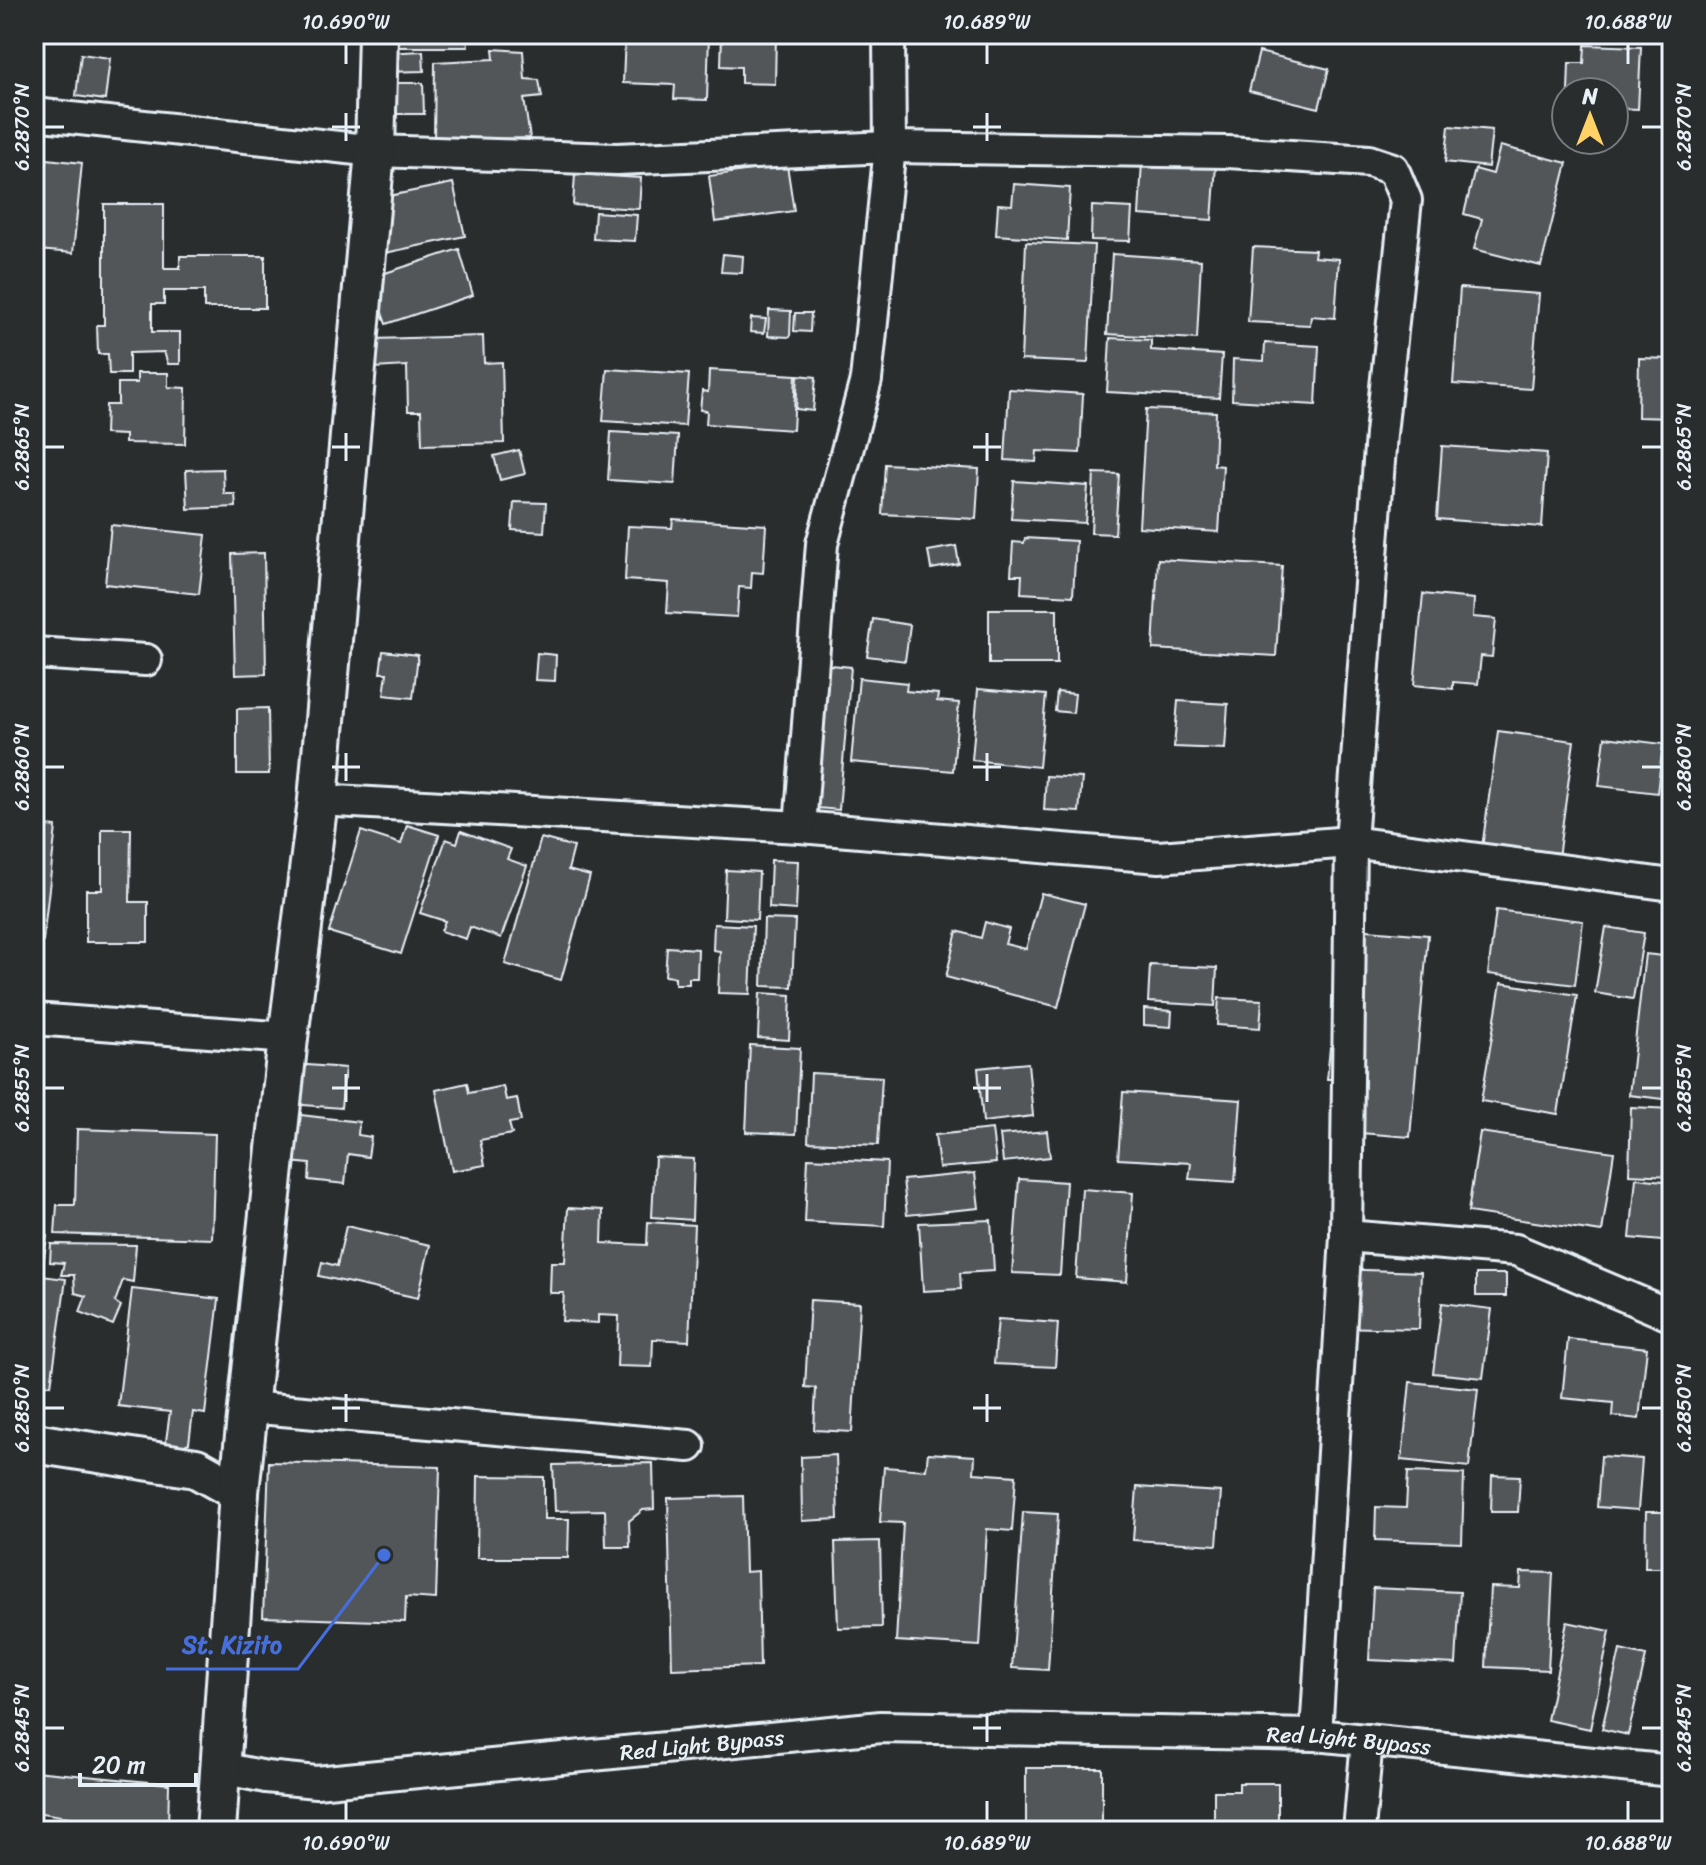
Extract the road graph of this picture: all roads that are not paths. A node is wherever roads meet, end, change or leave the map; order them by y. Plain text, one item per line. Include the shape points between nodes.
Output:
1 (378, 34) edge
2 (889, 34) edge
3 (34, 114) edge
4 (890, 147) junction
5 (375, 151) junction
6 (34, 653) edge
7 (146, 660) dead end
8 (318, 800) junction
9 (800, 827) junction
10 (1351, 842) junction
11 (1672, 885) edge
12 (34, 1019) edge
13 (288, 1038) junction
14 (1346, 1236) junction
15 (1672, 1316) edge
16 (248, 1407) junction
17 (34, 1443) edge
18 (689, 1446) dead end
19 (239, 1492) junction
20 (1316, 1735) junction
21 (1367, 1740) junction
22 (221, 1768) junction
23 (1672, 1771) edge
24 (216, 1831) edge
25 (1359, 1831) edge

1 - 5 street
2 - 4 street
3 - 5 street
4 - 5 street via 617,159
4 - 9 street via 866,380 822,544
4 - 10 street via 1228,152 1369,161 1393,169 1406,200 1381,434
5 - 8 street
6 - 7 street
8 - 9 street
8 - 13 street
9 - 10 street via 1159,857
10 - 11 street
10 - 14 street
12 - 13 street
13 - 16 street
14 - 15 street via 1516,1250
14 - 20 street
16 - 18 street
16 - 19 street
17 - 19 street via 196,1468
19 - 22 street
20 - 21 street, Red Light Bypass
20 - 22 street, Red Light Bypass via 881,1727 316,1782
21 - 23 street, Red Light Bypass
21 - 25 street
22 - 24 street

